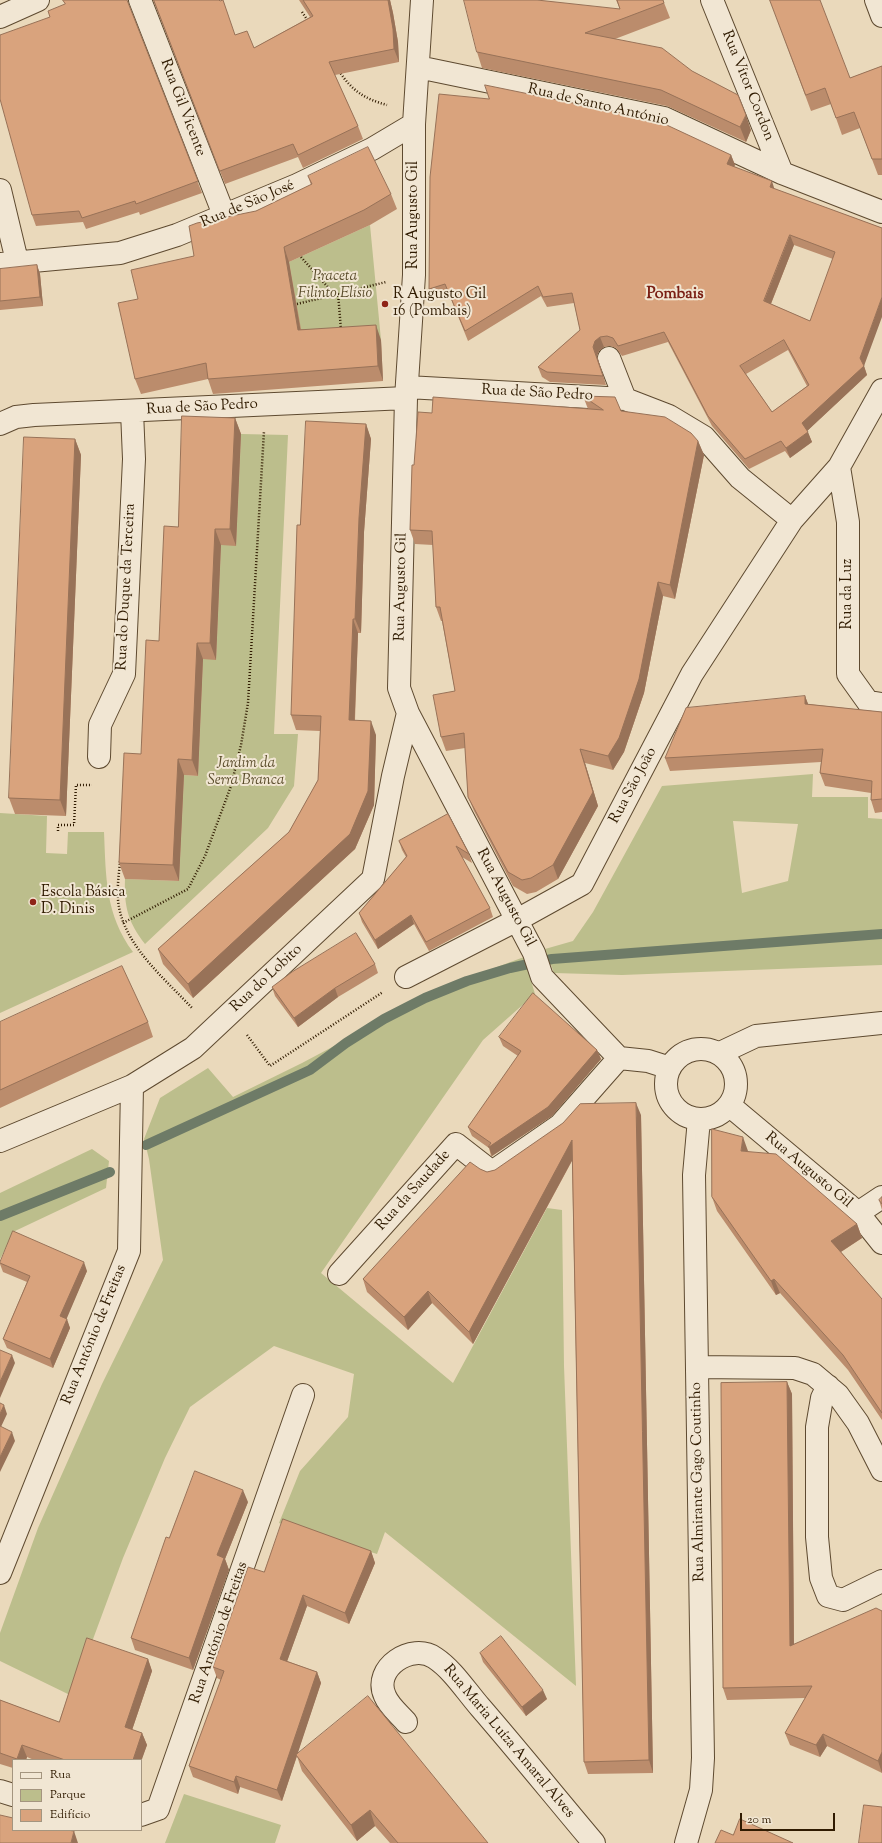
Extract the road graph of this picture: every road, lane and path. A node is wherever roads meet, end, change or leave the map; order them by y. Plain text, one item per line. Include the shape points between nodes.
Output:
1 (38, 0) edge
2 (140, 0) edge
3 (422, 0) edge
4 (712, 0) edge
5 (876, 0) edge
6 (302, 12) edge
7 (882, 16) edge
8 (0, 17) edge
9 (310, 25) edge
10 (335, 65) edge
11 (418, 68) junction
12 (415, 117) junction
13 (782, 173) junction
14 (0, 190) edge
15 (882, 212) edge
16 (224, 215) junction
17 (301, 257) edge
18 (9, 263) edge
19 (414, 275) junction
20 (338, 293) junction
21 (334, 294) junction
22 (297, 304) dead end
23 (341, 335) edge
24 (609, 358) dead end
25 (882, 390) edge
26 (407, 392) junction
27 (625, 399) junction
28 (266, 405) junction
29 (132, 411) junction
30 (0, 424) edge
31 (839, 467) junction
32 (792, 520) junction
33 (882, 704) edge
34 (408, 713) junction
35 (99, 757) joint
36 (58, 831) dead end
37 (120, 856) edge
38 (517, 920) junction
39 (123, 923) junction
40 (406, 977) joint
41 (231, 1012) junction
42 (882, 1022) edge
43 (212, 1030) junction
44 (720, 1053) junction
45 (619, 1058) junction
46 (670, 1068) junction
47 (132, 1086) junction
48 (729, 1105) junction
49 (699, 1118) junction
50 (0, 1141) edge
51 (882, 1197) edge
52 (858, 1213) junction
53 (882, 1243) edge
54 (340, 1274) dead end
55 (697, 1367) junction
56 (828, 1386) junction
57 (303, 1395) dead end
58 (882, 1470) edge
59 (0, 1573) edge
60 (882, 1582) edge
61 (406, 1722) dead end
62 (0, 1791) edge
63 (12, 1795) edge
64 (142, 1815) edge
65 (594, 1843) edge
66 (686, 1843) edge

1 - 8 street
2 - 16 street, Rua Gil Vicente
3 - 11 street, Rua Augusto Gil
4 - 13 street, Rua Vítor Cordon
5 - 7 street
6 - 9 path
10 - 12 path via 348,85 362,96
11 - 12 street, Rua Augusto Gil
11 - 13 street, Rua de Santo António via 664,118
12 - 16 street, Rua de São José via 372,149 297,185
12 - 19 street, Rua Augusto Gil
13 - 15 street, Rua de Santo António
14 - 18 street
16 - 18 street, Rua de São José via 177,235 120,252
17 - 21 path
19 - 20 path
19 - 26 street, Rua Augusto Gil
20 - 21 path
20 - 23 path
21 - 22 path
24 - 27 street
25 - 31 street, Rua São João
26 - 27 street, Rua de São Pedro
26 - 28 street, Rua de São Pedro
26 - 34 street, Rua Augusto Gil via 400,688
27 - 32 street, Rua de São Pedro via 669,416 704,437 740,478
28 - 29 street, Rua de São Pedro
28 - 39 path via 248,703 231,786 204,856 188,889
29 - 30 street, Rua de São Pedro via 16,417
29 - 35 street, Rua do Duque da Terceira via 134,459 124,674 100,725
31 - 32 street, Rua São João
31 - 33 street, Rua da Luz via 848,522 848,674 868,702
32 - 38 street, Rua São João via 692,674 582,884
34 - 38 street, Rua Augusto Gil
34 - 41 street, Rua do Lobito via 373,879
35 - 36 path via 98,786 76,785 74,825 58,825
37 - 39 path via 118,905
38 - 40 street, Rua São João
38 - 45 street, Rua Augusto Gil via 534,953 542,977
39 - 43 path via 137,948
40 - 41 path via 270,1066
41 - 43 street, Rua do Lobito
42 - 44 street via 756,1036
43 - 47 street, Rua do Lobito via 194,1048
44 - 46 street via 708,1049 686,1052
44 - 48 street via 734,1071 735,1094
45 - 46 street via 648,1061
45 - 54 street, Rua da Saudade via 560,1125 492,1172 456,1144
46 - 49 street via 667,1091 671,1101 678,1110 688,1116
47 - 50 street, Rua do Lobito
47 - 59 street, Rua António de Freitas via 129,1251
48 - 49 street via 716,1115
48 - 52 street, Rua Augusto Gil
49 - 55 street, Rua Almirante Gago Coutinho via 694,1175
51 - 52 street
52 - 53 street, Rua Augusto Gil
55 - 56 street via 795,1368 813,1374
55 - 66 street, Rua Almirante Gago Coutinho via 703,1758 700,1790
56 - 58 street via 838,1395 858,1423
56 - 60 street via 822,1398 817,1427 817,1537 821,1578 828,1596 843,1600
57 - 64 street, Rua António de Freitas via 158,1809
61 - 65 street, Rua Maria Luíza Amaral Alves via 384,1695 383,1682 387,1670 400,1657 417,1652 434,1657 446,1667
62 - 63 street

